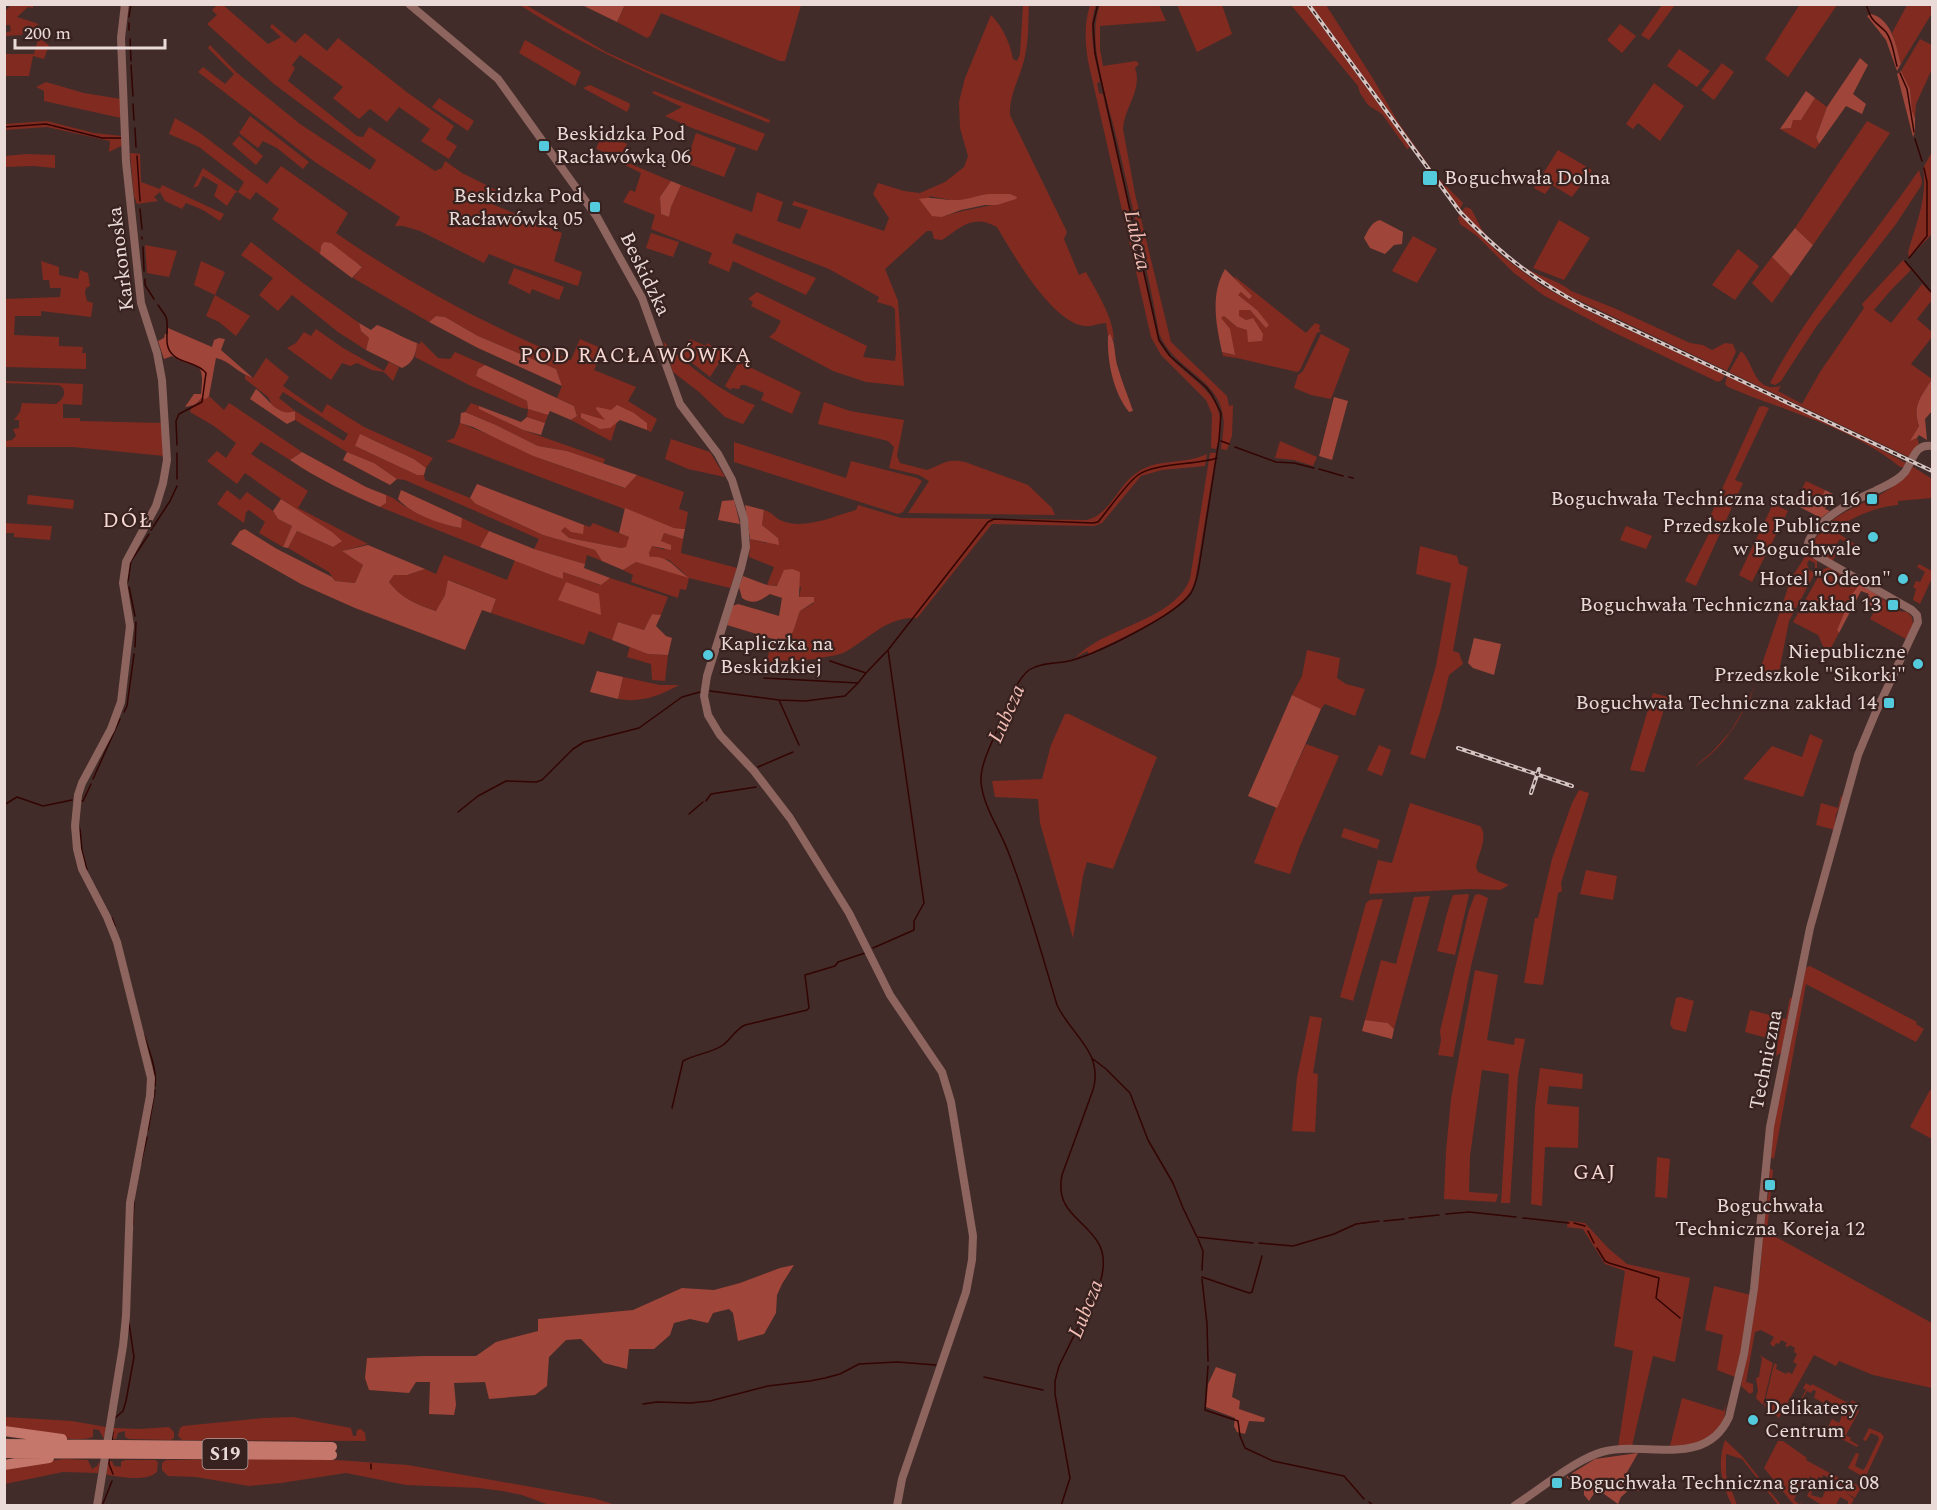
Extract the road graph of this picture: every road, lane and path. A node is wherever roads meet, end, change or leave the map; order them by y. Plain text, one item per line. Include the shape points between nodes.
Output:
1 (125, 4) edge
2 (408, 4) edge
3 (1932, 446) edge
4 (4, 1431) edge
5 (4, 1444) edge
6 (98, 1449) junction
7 (332, 1451) dead end
8 (4, 1453) edge
9 (77, 1453) junction
10 (4, 1465) edge
11 (97, 1506) edge
12 (897, 1506) edge
13 (1515, 1506) edge

1 - 11 street, Karkonoska via 121,38 126,162 141,303 159,363 167,435 165,472 156,506 126,562 123,583 130,626 121,702 82,783 75,826 82,869 118,947 151,1087 130,1203 126,1320
2 - 12 street, Beskidzka via 498,79 597,217 642,298 680,404 728,471 744,519 746,547 707,676 704,696 712,723 790,818 843,902 903,1017 936,1061 948,1089 971,1224 972,1260 963,1300 902,1479
3 - 13 street, Techniczna via 1919,447 1896,480 1850,503 1809,540 1812,553 1912,610 1918,622 1860,749 1810,928 1769,1133 1756,1279 1729,1417 1716,1436 1692,1448 1616,1450 1594,1455
4 - 6 highway
5 - 6 highway, S19
6 - 7 highway, S19
6 - 9 highway, S19
8 - 9 highway, S19
9 - 10 highway

